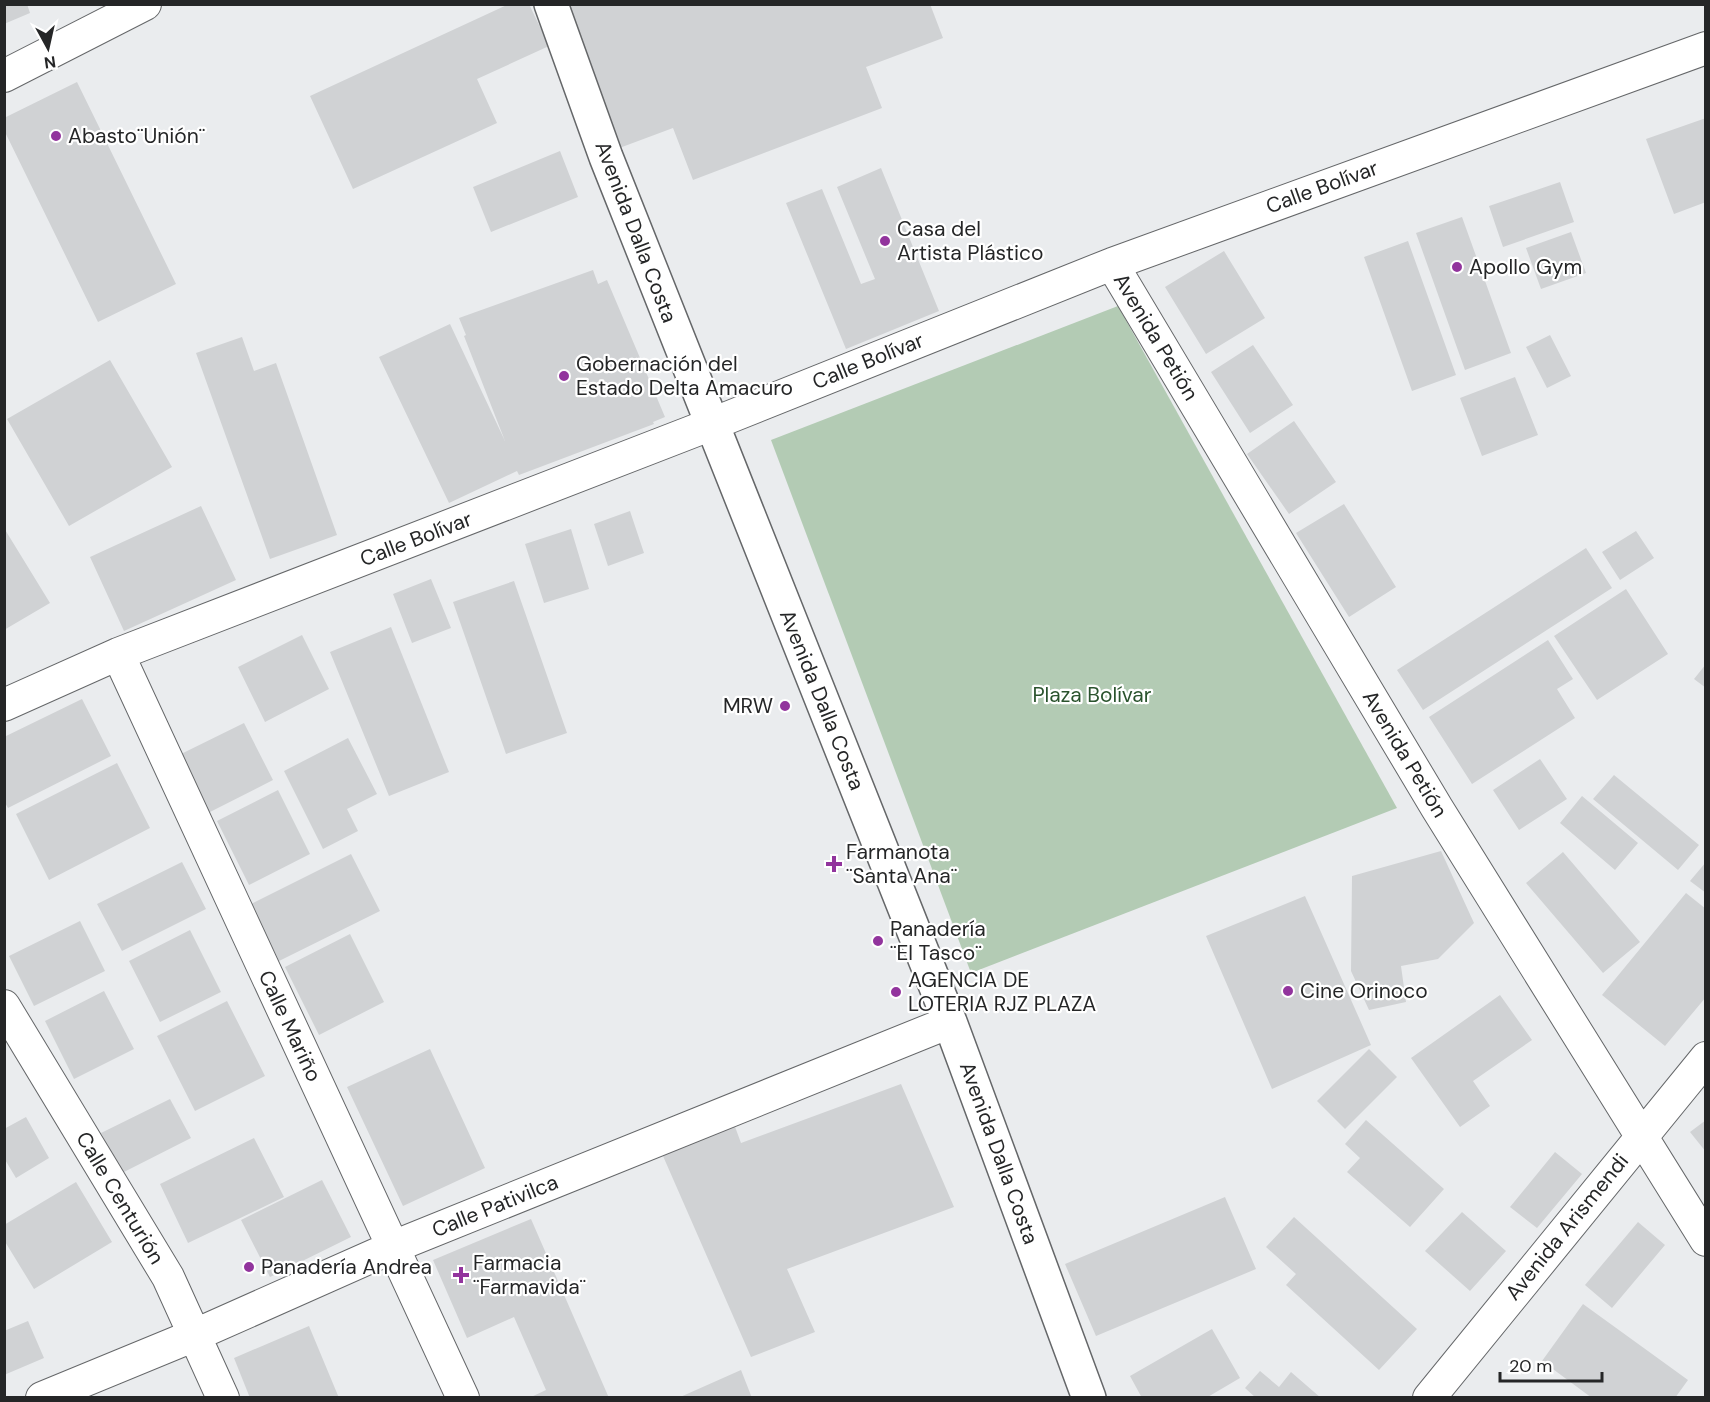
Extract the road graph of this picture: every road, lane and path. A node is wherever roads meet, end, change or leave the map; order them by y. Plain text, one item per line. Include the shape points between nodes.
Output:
1 (145, 4) edge
2 (551, 4) edge
3 (1706, 48) edge
4 (4, 76) edge
5 (1112, 264) junction
6 (712, 424) junction
7 (118, 654) junction
8 (4, 705) edge
9 (4, 1006) edge
10 (950, 1022) junction
11 (1706, 1058) edge
12 (1640, 1138) junction
13 (1706, 1240) edge
14 (393, 1247) junction
15 (195, 1335) junction
16 (42, 1398) edge
17 (223, 1398) edge
18 (463, 1398) edge
19 (1089, 1398) edge
20 (1429, 1398) edge

1 - 4 street
2 - 6 main road, Avenida Dalla Costa via 606,157
3 - 5 street, Calle Bolívar
5 - 6 street, Calle Bolívar
5 - 12 street, Avenida Petión via 1437,808
6 - 7 street, Calle Bolívar
6 - 10 main road, Avenida Dalla Costa
7 - 8 street, Calle Bolívar
7 - 14 street, Calle Mariño
9 - 15 street, Calle Centurión via 168,1277
10 - 14 street, Calle Pativilca
10 - 19 main road, Avenida Dalla Costa
11 - 12 street, Avenida Arismendi
12 - 13 street, Avenida Petión
12 - 20 street, Avenida Arismendi
14 - 15 street, Calle Pativilca
14 - 18 street, Calle Mariño
15 - 16 street, Calle Pativilca
15 - 17 street, Calle Centurión

